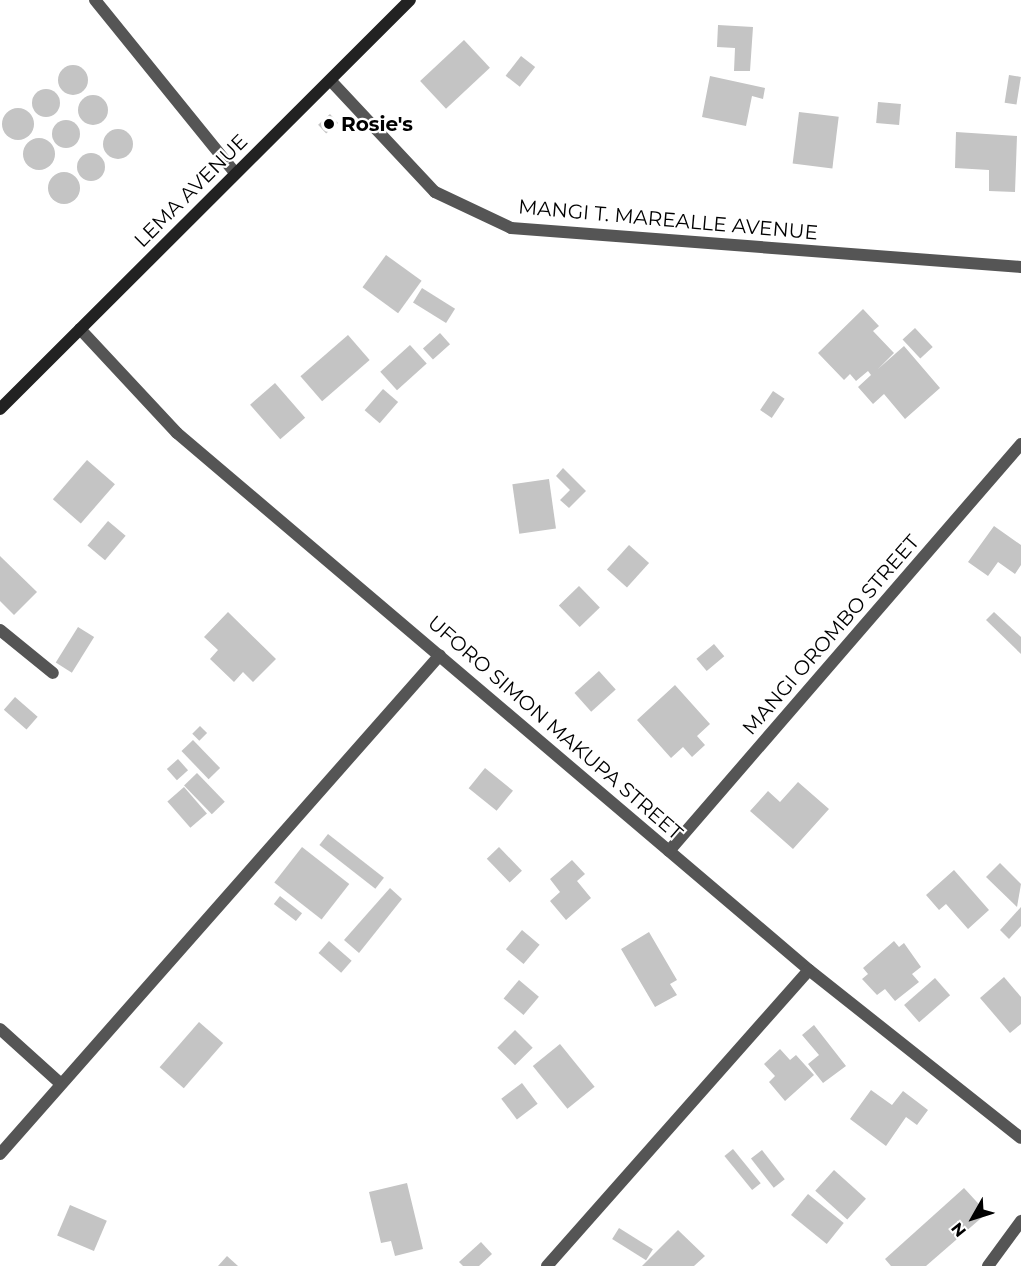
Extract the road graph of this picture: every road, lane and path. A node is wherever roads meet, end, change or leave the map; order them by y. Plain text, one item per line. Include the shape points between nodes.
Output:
1 (95, 0) edge
2 (410, 0) edge
3 (331, 81) junction
4 (235, 173) junction
5 (1021, 267) edge
6 (80, 329) junction
7 (0, 409) edge
8 (1021, 444) edge
9 (0, 630) edge
10 (440, 655) junction
11 (53, 673) dead end
12 (669, 851) junction
13 (809, 970) junction
14 (0, 1029) edge
15 (60, 1083) junction
16 (1021, 1138) edge
17 (0, 1154) edge
18 (1021, 1221) edge
19 (547, 1266) edge
20 (988, 1266) edge

1 - 4 street
2 - 3 main road, LEMA AVENUE
3 - 4 main road, LEMA AVENUE
3 - 5 street, MANGI T. MAREALLE AVENUE via 435,192 511,228
4 - 6 main road, LEMA AVENUE
6 - 7 main road, LEMA AVENUE
6 - 10 street, UFORO SIMON MAKUPA STREET via 177,433
8 - 12 street, MANGI OROMBO STREET
9 - 11 street
10 - 12 street, UFORO SIMON MAKUPA STREET
10 - 15 street
12 - 13 street, UFORO SIMON MAKUPA STREET
13 - 16 street, UFORO SIMON MAKUPA STREET
13 - 19 street
14 - 15 street
15 - 17 street
18 - 20 street

